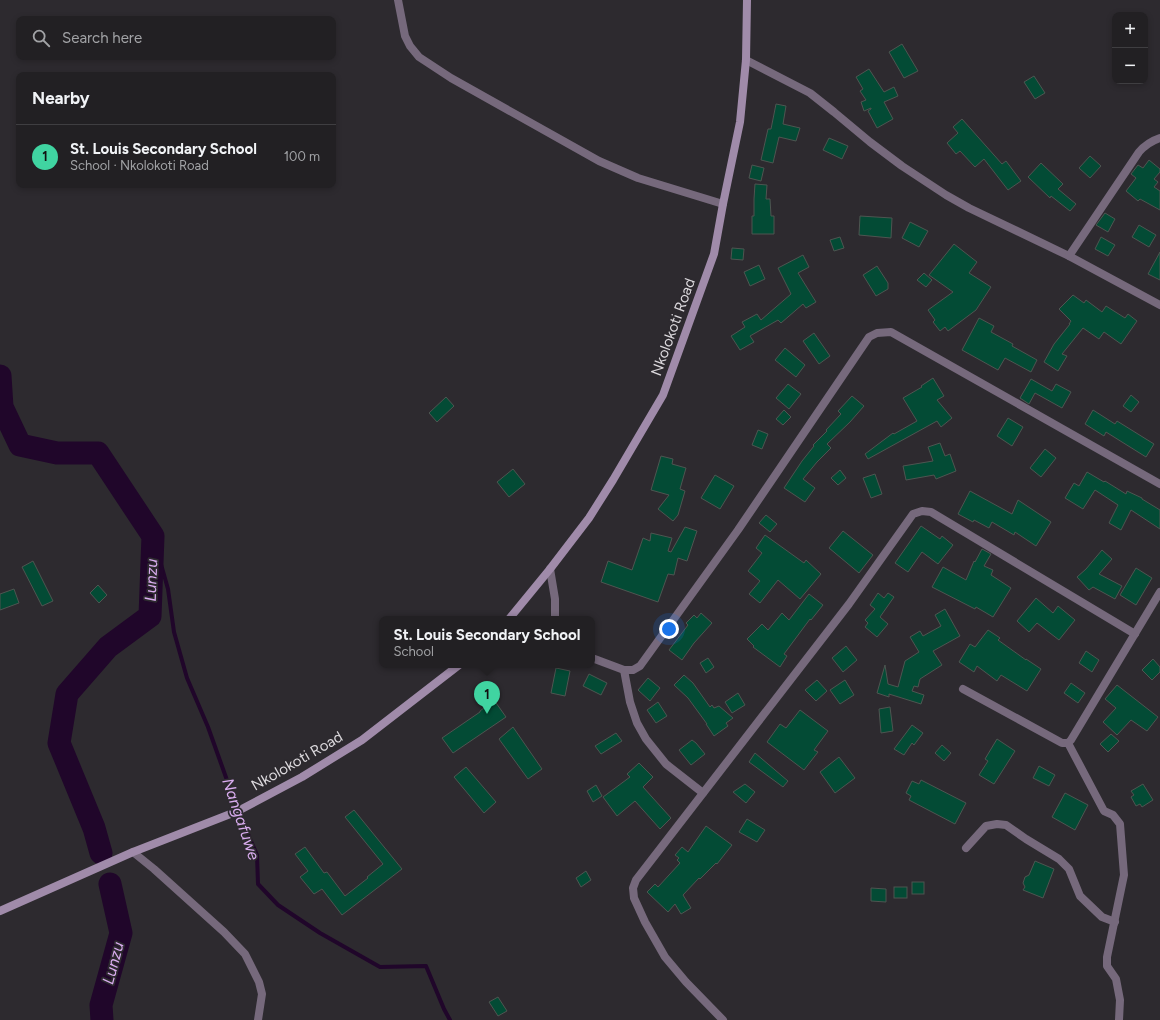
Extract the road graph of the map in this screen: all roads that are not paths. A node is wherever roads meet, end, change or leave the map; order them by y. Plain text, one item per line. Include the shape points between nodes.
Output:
1 (398, 0) edge
2 (747, 0) edge
3 (746, 60) junction
4 (1160, 138) edge
5 (723, 204) junction
6 (1069, 256) junction
7 (1160, 305) edge
8 (1160, 484) edge
9 (550, 569) junction
10 (1160, 592) edge
11 (511, 616) edge
12 (555, 616) edge
13 (1135, 634) junction
14 (595, 659) edge
15 (455, 668) edge
16 (624, 670) junction
17 (963, 689) dead end
18 (1068, 743) junction
19 (703, 793) junction
20 (966, 848) dead end
21 (134, 852) junction
22 (0, 911) edge
23 (1115, 922) junction
24 (258, 1020) edge
25 (723, 1020) edge
26 (1119, 1020) edge

1 - 5 street via 405,36 410,46 418,57 451,78 599,160 638,178
2 - 3 main road, Nkolokoti Road
3 - 5 main road, Nkolokoti Road via 740,122
3 - 6 street via 810,94 902,166 946,195
4 - 6 street via 1153,140 1139,152
5 - 9 main road, Nkolokoti Road via 714,254 663,395 589,518
6 - 7 street
8 - 16 street via 891,332 876,333 869,337 738,530 640,666 633,670
9 - 11 main road, Nkolokoti Road
9 - 12 street
10 - 13 street
13 - 18 street
13 - 19 street via 931,512 913,514 849,604
14 - 16 street
15 - 21 main road, Nkolokoti Road via 362,740 302,777 238,811
16 - 19 street via 630,702 646,739 666,764
17 - 18 street via 1062,744
18 - 23 street via 1104,811 1113,815 1120,824 1124,876
19 - 25 street via 636,880 634,898 665,957
20 - 23 street via 986,826 1006,824 1059,859 1068,869 1080,896 1102,917
21 - 22 main road, Nkolokoti Road
21 - 24 street via 245,954 260,982 262,994
23 - 26 street via 1107,966 1116,979 1120,1000

